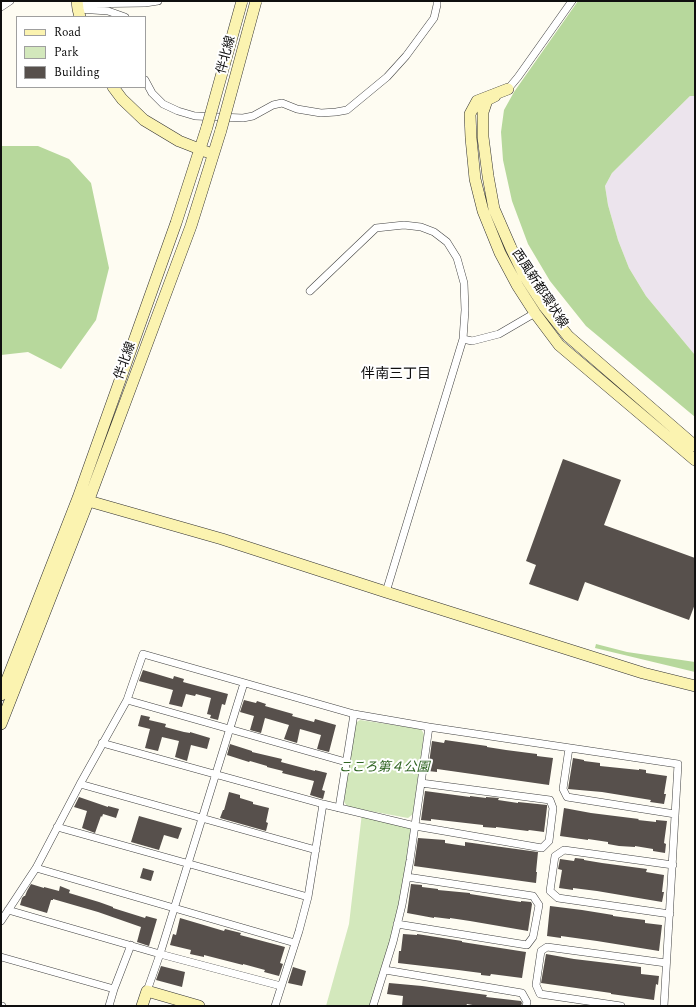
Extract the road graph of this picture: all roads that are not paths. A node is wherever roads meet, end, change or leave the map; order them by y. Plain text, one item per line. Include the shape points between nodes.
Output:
1 (10, 1) edge
2 (158, 1) edge
3 (242, 1) edge
4 (256, 1) edge
5 (437, 1) edge
6 (572, 1) edge
7 (1, 7) edge
8 (78, 8) edge
9 (122, 16) edge
10 (146, 82) edge
11 (115, 88) edge
12 (508, 88) junction
13 (200, 150) junction
14 (213, 155) junction
15 (310, 292) dead end
16 (535, 313) junction
17 (463, 339) junction
18 (695, 446) edge
19 (695, 460) edge
20 (83, 500) junction
21 (386, 592) junction
22 (244, 683) junction
23 (695, 686) edge
24 (1, 694) edge
25 (127, 700) junction
26 (354, 714) junction
27 (1, 724) edge
28 (429, 727) junction
29 (230, 730) junction
30 (102, 743) junction
31 (569, 748) junction
32 (346, 762) junction
33 (215, 774) junction
34 (421, 783) junction
35 (80, 784) junction
36 (323, 804) junction
37 (339, 808) junction
38 (675, 814) junction
39 (201, 818) junction
40 (415, 826) junction
41 (57, 827) junction
42 (316, 850) junction
43 (188, 863) junction
44 (673, 865) junction
45 (36, 868) junction
46 (407, 877) junction
47 (308, 897) junction
48 (174, 907) junction
49 (8, 910) junction
50 (670, 914) junction
51 (1, 921) edge
52 (398, 924) junction
53 (295, 943) junction
54 (131, 945) junction
55 (160, 954) junction
56 (1, 958) edge
57 (666, 963) junction
58 (385, 970) junction
59 (281, 986) junction
60 (114, 989) junction
61 (147, 991) junction
62 (109, 1006) edge
63 (142, 1006) edge
64 (199, 1006) edge
65 (275, 1006) edge
66 (373, 1006) edge
67 (526, 1006) edge
68 (621, 1006) edge
69 (664, 1006) edge

1 - 7 street
2 - 8 street
3 - 13 street, 伴北線, bridge
4 - 14 street, 伴北線, bridge
5 - 10 street via 434,18 406,56 387,77 347,110 321,113 297,109 282,103 273,104 253,116 244,118 195,116 163,104 152,93
6 - 12 street
8 - 9 street via 108,11
11 - 13 street via 122,99 144,120
12 - 16 street, 西風新都環状線 via 477,101 470,114 475,179 483,211 500,253
12 - 18 street, 西風新都環状線 via 487,100 483,112 483,137 494,209 525,277 568,336
13 - 14 street
13 - 20 street, 伴北線
14 - 20 street, 伴北線 via 191,226
15 - 17 street via 376,228 421,227 434,232 447,242 457,258 464,283
16 - 17 street via 498,334 472,341
16 - 19 street, 西風新都環状線 via 559,345
17 - 21 street
20 - 21 street via 222,539
20 - 24 street, 伴北線
20 - 27 street, 伴北線
21 - 23 street via 643,673
22 - 25 street via 143,654
22 - 26 street
22 - 29 street
25 - 29 street
25 - 30 street
26 - 28 street
26 - 32 street
28 - 31 street
28 - 34 street
29 - 32 street
29 - 33 street
30 - 33 street
30 - 35 street
31 - 38 street via 678,764
31 - 38 street via 562,789 566,797
32 - 37 street
33 - 36 street
33 - 39 street
34 - 40 street
34 - 40 street via 550,800 553,808 549,841 542,848
35 - 39 street
35 - 41 street
36 - 37 street
36 - 42 street
37 - 40 street
38 - 44 street
39 - 42 street
39 - 43 street
40 - 46 street
41 - 43 street
41 - 45 street
42 - 47 street
43 - 47 street
43 - 48 street
44 - 50 street
44 - 50 street via 564,850 555,856 550,891 558,898
45 - 48 street
45 - 49 street
46 - 52 street
46 - 52 street via 533,896 539,905 533,937 527,945
47 - 53 street
48 - 53 street
48 - 55 street
49 - 51 street
49 - 54 street
50 - 57 street
52 - 58 street
53 - 59 street
54 - 55 street
54 - 60 street
55 - 59 street
55 - 61 street
56 - 60 street
57 - 68 street via 547,947 541,951 536,986 540,994
57 - 69 street
58 - 66 street
58 - 67 street via 522,993 527,1002
59 - 65 street
60 - 62 street
61 - 63 street
61 - 64 street

